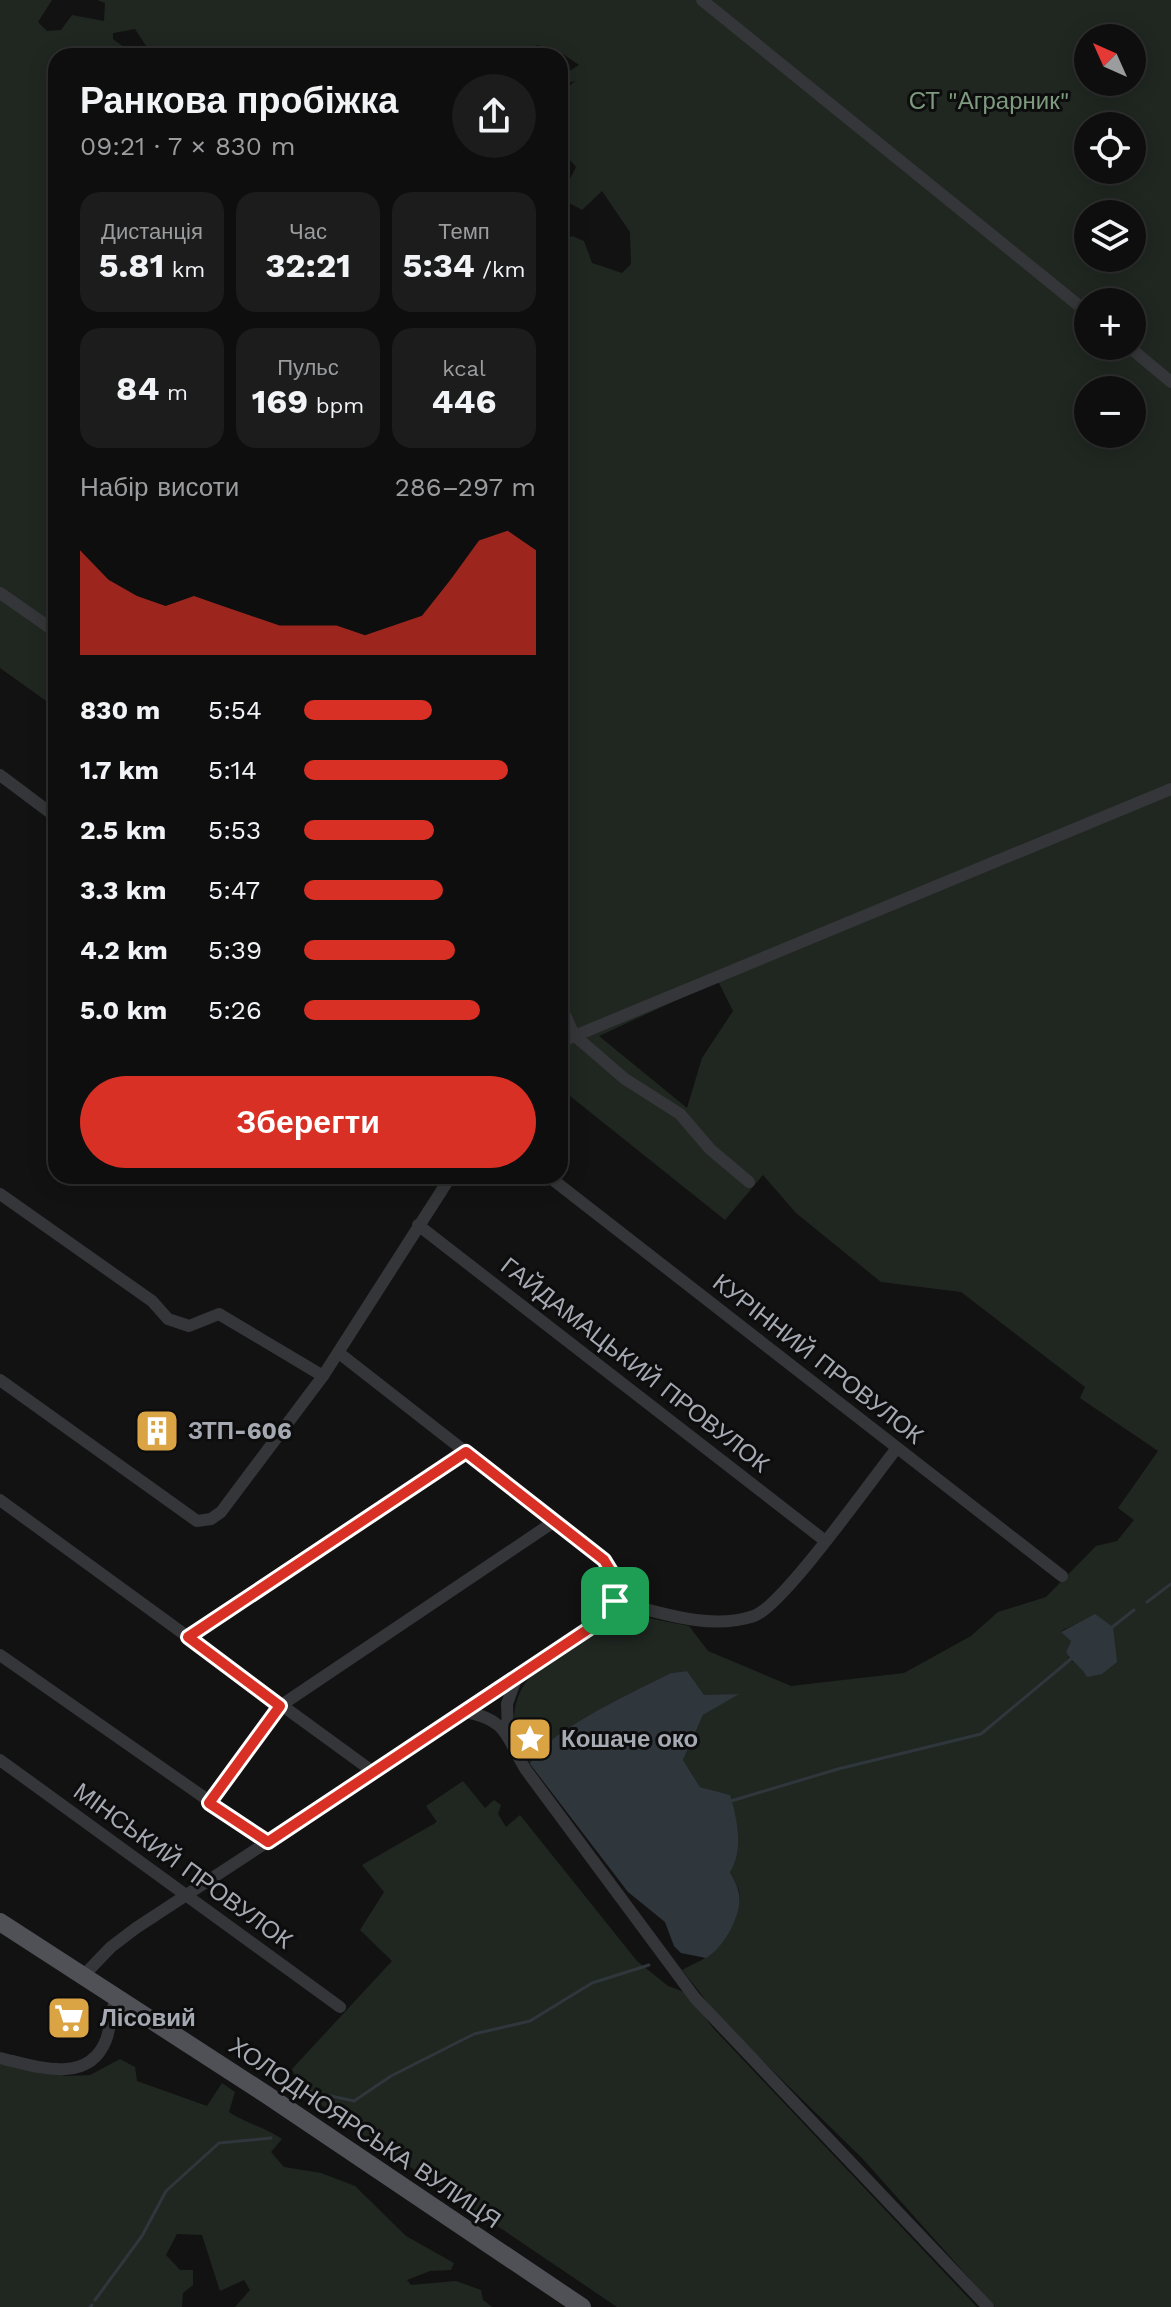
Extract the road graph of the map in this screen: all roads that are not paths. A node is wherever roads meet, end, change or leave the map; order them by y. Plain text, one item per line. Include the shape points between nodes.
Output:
1 (702, 0) edge
2 (1074, 302) edge
3 (1145, 360) edge
4 (1171, 382) edge
5 (0, 593) edge
6 (48, 626) edge
7 (0, 775) edge
8 (1171, 789) edge
9 (48, 811) edge
10 (568, 1022) edge
11 (574, 1035) junction
12 (568, 1038) edge
13 (749, 1182) dead end
14 (446, 1184) edge
15 (558, 1184) edge
16 (0, 1194) edge
17 (418, 1225) junction
18 (339, 1353) junction
19 (323, 1376) junction
20 (0, 1380) edge
21 (897, 1448) junction
22 (466, 1452) junction
23 (0, 1500) edge
24 (555, 1521) junction
25 (824, 1540) junction
26 (1062, 1576) dead end
27 (615, 1601) junction
28 (188, 1637) junction
29 (0, 1655) edge
30 (516, 1679) junction
31 (280, 1706) junction
32 (466, 1712) junction
33 (508, 1732) junction
34 (0, 1760) edge
35 (372, 1771) junction
36 (209, 1803) junction
37 (268, 1842) junction
38 (185, 1895) junction
39 (0, 1922) edge
40 (83, 1976) junction
41 (116, 1997) junction
42 (340, 2007) dead end
43 (0, 2058) edge
44 (582, 2307) edge
45 (988, 2307) edge

1 - 2 street
3 - 4 street
5 - 6 street
7 - 9 street
8 - 11 street
10 - 11 street
11 - 12 street
11 - 13 street via 625,1079 680,1114
14 - 17 street
15 - 21 street, КУРІННИЙ ПРОВУЛОК
16 - 19 street via 152,1301 168,1319 189,1326 219,1314
17 - 18 street
17 - 25 street, ГАЙДАМАЦЬКИЙ ПРОВУЛОК
18 - 19 street
18 - 22 street
19 - 20 street via 221,1512 197,1521
21 - 25 street
21 - 26 street, КУРІННИЙ ПРОВУЛОК
22 - 24 street
22 - 28 street
23 - 28 street
24 - 27 street via 604,1560 612,1573
24 - 31 street
25 - 27 street via 782,1596 755,1616 686,1619
27 - 30 street via 599,1622
28 - 31 street
29 - 36 street
30 - 32 street
30 - 33 street via 507,1704
31 - 35 street
31 - 36 street
32 - 33 street via 487,1716
32 - 35 street
33 - 45 street via 526,1770 695,1998
34 - 38 street, МІНСЬКИЙ ПРОВУЛОК
35 - 37 street
36 - 37 street
37 - 38 street
38 - 40 street via 111,1947
38 - 42 street, МІНСЬКИЙ ПРОВУЛОК
39 - 40 main road, ХОЛОДНОЯРСЬКА ВУЛИЦЯ
40 - 41 main road, ХОЛОДНОЯРСЬКА ВУЛИЦЯ
41 - 43 street via 106,2039 80,2066 63,2071
41 - 44 main road, ХОЛОДНОЯРСЬКА ВУЛИЦЯ

